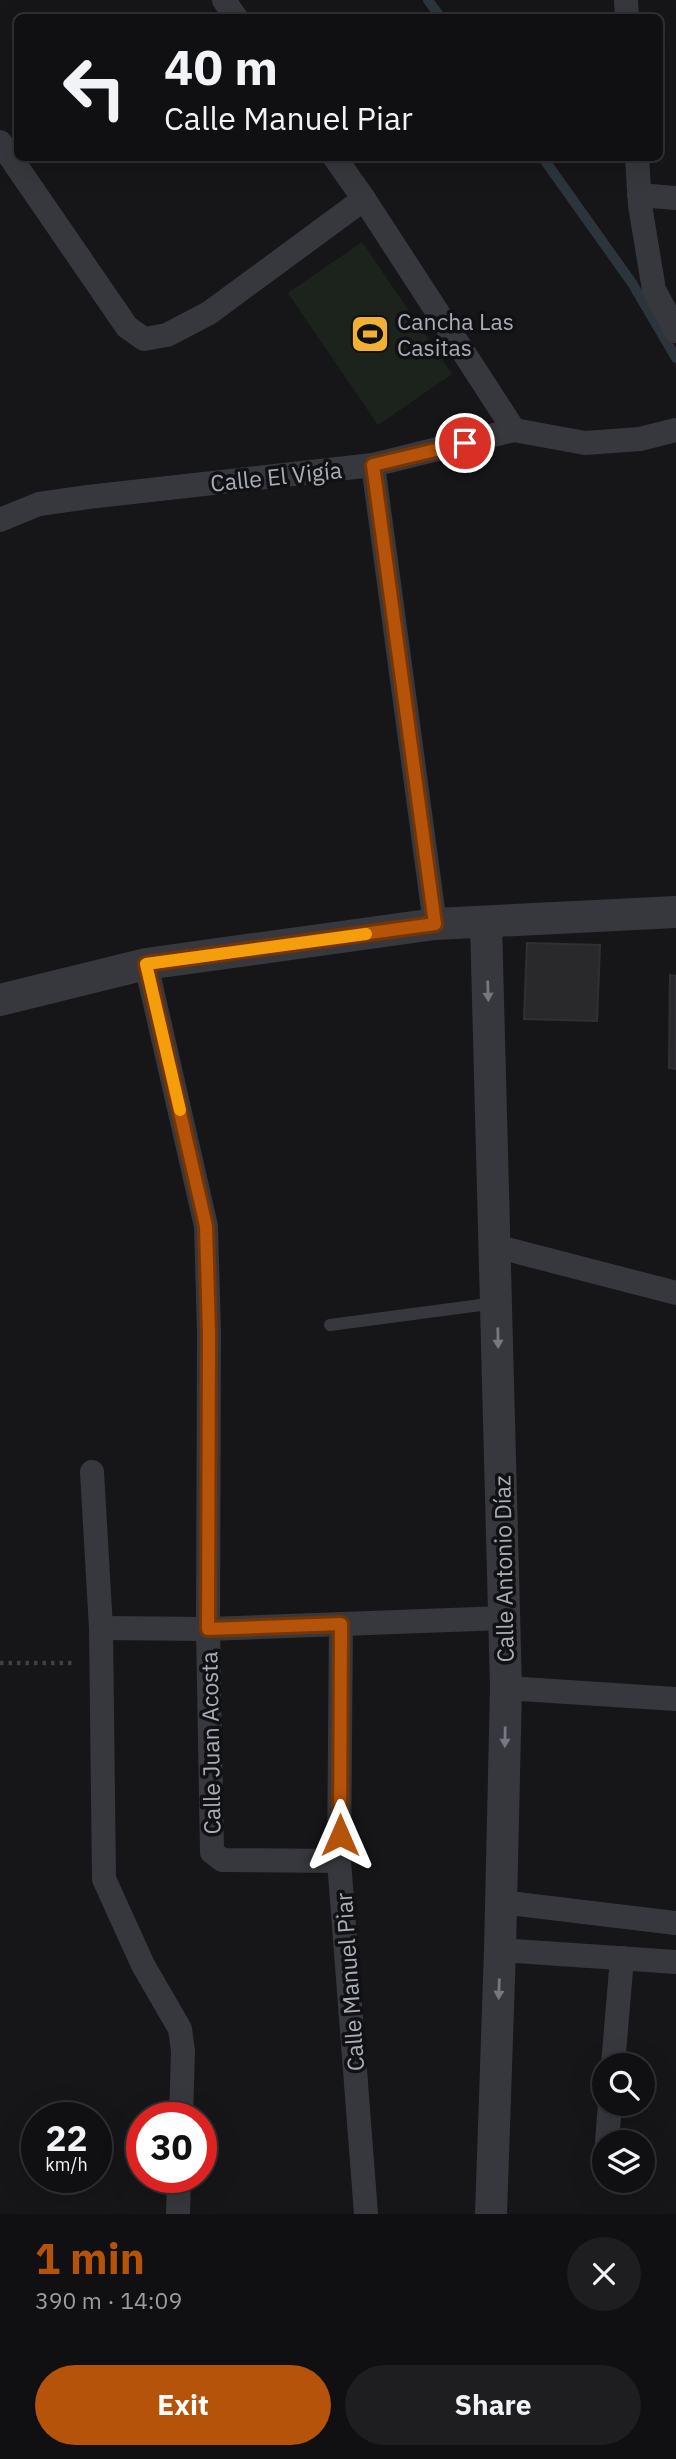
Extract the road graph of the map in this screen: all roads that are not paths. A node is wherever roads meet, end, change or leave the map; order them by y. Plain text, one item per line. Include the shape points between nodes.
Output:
1 (0, 142) edge
2 (337, 161) edge
3 (637, 161) edge
4 (639, 195) junction
5 (676, 198) edge
6 (365, 199) junction
7 (676, 331) edge
8 (514, 430) junction
9 (676, 430) edge
10 (373, 465) junction
11 (0, 520) edge
12 (676, 912) edge
13 (486, 923) junction
14 (435, 924) junction
15 (146, 964) junction
16 (0, 1000) edge
17 (495, 1246) junction
18 (676, 1293) edge
19 (497, 1303) junction
20 (330, 1325) dead end
21 (93, 1472) dead end
22 (504, 1618) junction
23 (341, 1624) junction
24 (101, 1629) junction
25 (208, 1629) junction
26 (506, 1688) junction
27 (676, 1699) edge
28 (340, 1861) junction
29 (501, 1902) junction
30 (676, 1923) edge
31 (500, 1950) junction
32 (622, 1958) junction
33 (676, 1962) edge
34 (614, 2053) edge
35 (181, 2102) edge
36 (179, 2193) edge
37 (178, 2214) edge
38 (366, 2214) edge
39 (491, 2214) edge

1 - 6 street via 127,327 144,339 167,335 209,313
2 - 6 street
3 - 4 street
4 - 5 street
4 - 7 street via 654,290
6 - 8 street
8 - 9 street, Calle El Vigía via 584,443 640,439
8 - 10 street, Calle El Vigía
10 - 11 street, Calle El Vigía via 39,504
10 - 14 street
12 - 13 street
13 - 14 street
13 -> 17 street, Calle Antonio Díaz
14 - 15 street
15 - 16 street
15 - 25 street, Calle Juan Acosta via 206,1226
17 - 18 street
17 - 19 street, Calle Antonio Díaz
19 - 20 lane
19 -> 22 street, Calle Antonio Díaz
21 - 24 street
22 - 23 street
22 - 26 street, Calle Antonio Díaz
23 - 25 street
23 - 28 street, Calle Manuel Piar
24 - 25 street
24 - 35 street via 104,1879 143,1965 180,2029
25 - 28 street, Calle Juan Acosta via 212,1852 222,1860
26 - 27 street
26 -> 29 street, Calle Antonio Díaz
28 - 38 street, Calle Manuel Piar
29 - 30 street
29 - 31 street, Calle Antonio Díaz
31 - 32 street
31 -> 39 street, Calle Antonio Díaz
32 - 33 street
32 - 34 street
36 - 37 street

